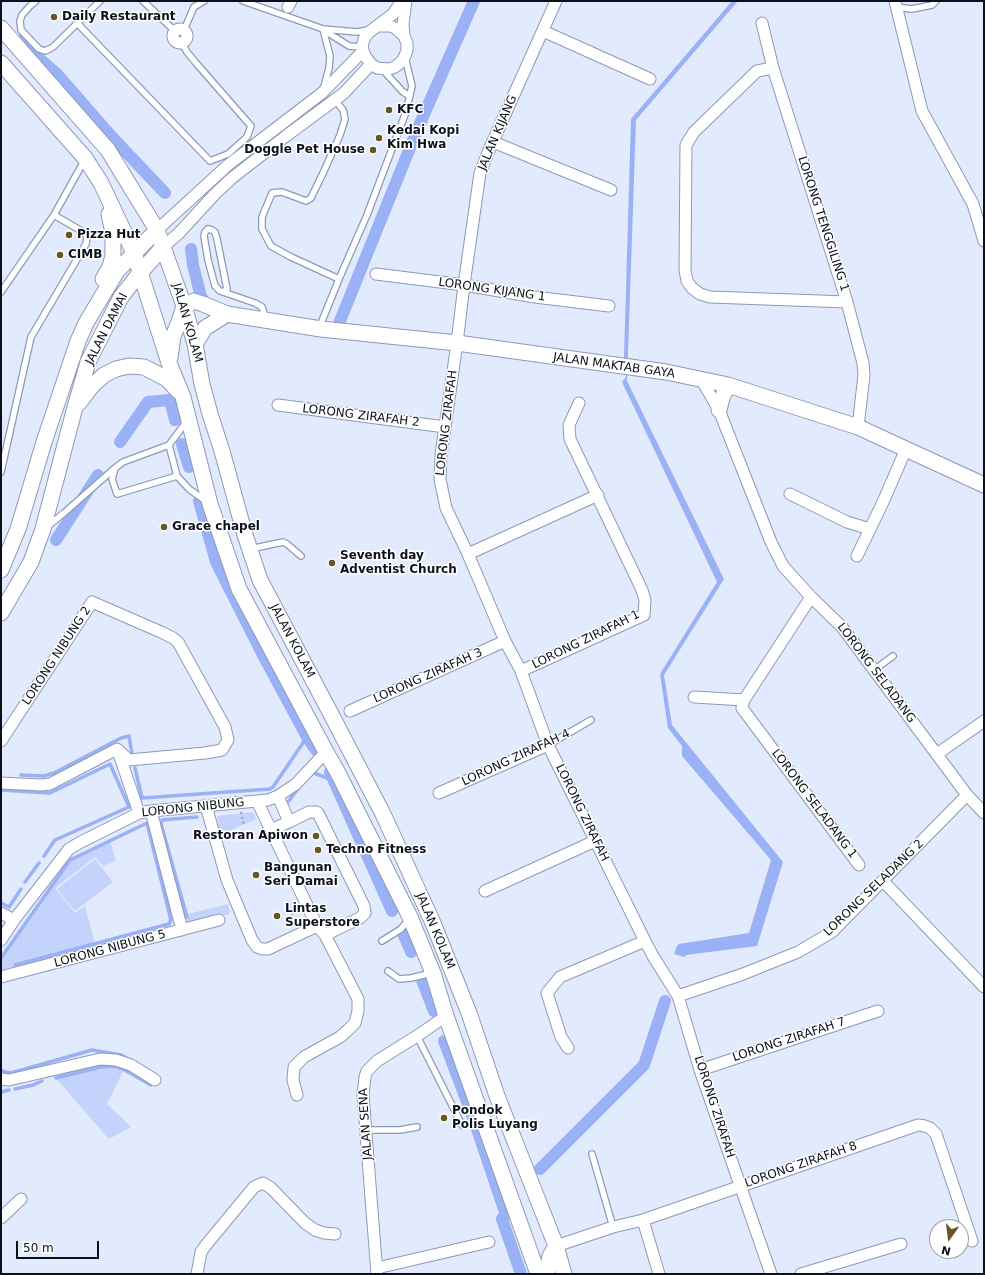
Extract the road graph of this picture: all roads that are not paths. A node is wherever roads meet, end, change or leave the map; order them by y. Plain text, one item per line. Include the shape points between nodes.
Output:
1 (36, 1) edge
2 (100, 1) edge
3 (143, 1) edge
4 (204, 1) edge
5 (243, 1) edge
6 (402, 1) edge
7 (406, 1) edge
8 (556, 1) edge
9 (936, 1) edge
10 (895, 4) edge
11 (77, 23) junction
12 (762, 23) dead end
13 (1, 28) edge
14 (375, 28) junction
15 (323, 29) junction
16 (179, 30) junction
17 (543, 31) junction
18 (404, 36) junction
19 (182, 43) joint
20 (363, 49) junction
21 (405, 56) junction
22 (1, 63) edge
23 (371, 64) junction
24 (774, 68) junction
25 (383, 69) junction
26 (650, 78) dead end
27 (322, 93) junction
28 (410, 96) junction
29 (335, 100) junction
30 (493, 142) junction
31 (85, 158) junction
32 (101, 183) junction
33 (611, 190) dead end
34 (54, 215) junction
35 (157, 230) junction
36 (984, 241) edge
37 (163, 247) junction
38 (134, 253) junction
39 (141, 273) junction
40 (376, 274) dead end
41 (339, 279) junction
42 (464, 285) junction
43 (1, 292) edge
44 (223, 292) junction
45 (847, 302) junction
46 (184, 306) junction
47 (609, 306) dead end
48 (227, 314) junction
49 (259, 319) junction
50 (321, 329) junction
51 (78, 341) junction
52 (457, 343) junction
53 (195, 344) junction
54 (169, 363) junction
55 (702, 379) junction
56 (728, 385) junction
57 (182, 397) junction
58 (579, 402) dead end
59 (278, 405) dead end
60 (719, 410) junction
61 (74, 411) junction
62 (188, 419) junction
63 (445, 427) junction
64 (858, 427) junction
65 (169, 444) junction
66 (906, 449) junction
67 (115, 468) junction
68 (1, 472) edge
69 (177, 476) junction
70 (984, 485) edge
71 (790, 494) dead end
72 (598, 495) junction
73 (210, 504) junction
74 (43, 529) junction
75 (870, 529) junction
76 (250, 549) junction
77 (468, 554) junction
78 (301, 556) dead end
79 (857, 556) dead end
80 (1, 570) edge
81 (811, 597) junction
82 (1, 613) edge
83 (505, 642) junction
84 (893, 656) dead end
85 (874, 670) junction
86 (521, 671) junction
87 (694, 697) dead end
88 (744, 700) junction
89 (350, 711) dead end
90 (332, 714) junction
91 (591, 720) dead end
92 (984, 721) edge
93 (1, 741) edge
94 (548, 745) junction
95 (326, 752) junction
96 (122, 754) junction
97 (937, 754) junction
98 (1, 783) edge
99 (439, 793) dead end
100 (967, 795) junction
101 (278, 796) junction
102 (257, 801) junction
103 (206, 806) junction
104 (151, 811) junction
105 (139, 813) junction
106 (984, 813) edge
107 (289, 822) junction
108 (270, 830) junction
109 (595, 841) junction
110 (859, 865) dead end
111 (883, 881) junction
112 (485, 891) dead end
113 (1, 913) edge
114 (410, 917) junction
115 (14, 920) junction
116 (219, 920) dead end
117 (317, 926) junction
118 (182, 930) junction
119 (325, 935) junction
120 (1, 940) edge
121 (382, 941) dead end
122 (645, 941) junction
123 (388, 971) dead end
124 (433, 973) junction
125 (1, 977) edge
126 (458, 987) junction
127 (984, 987) edge
128 (678, 996) junction
129 (878, 1011) dead end
130 (446, 1016) junction
131 (417, 1036) junction
132 (568, 1048) dead end
133 (700, 1070) junction
134 (1, 1079) edge
135 (155, 1080) dead end
136 (297, 1095) dead end
137 (462, 1125) dead end
138 (417, 1126) dead end
139 (366, 1130) junction
140 (592, 1154) dead end
141 (740, 1186) junction
142 (21, 1199) dead end
143 (1, 1218) edge
144 (643, 1220) junction
145 (613, 1227) junction
146 (336, 1234) dead end
147 (972, 1241) dead end
148 (489, 1242) dead end
149 (901, 1244) dead end
150 (556, 1246) junction
151 (377, 1271) edge
152 (197, 1274) edge
153 (538, 1274) edge
154 (547, 1274) edge
155 (564, 1274) edge
156 (659, 1274) edge
157 (771, 1274) edge
158 (801, 1274) edge

1 - 11 lane via 22,15 20,21 21,30 39,49 45,51 54,47
2 - 11 lane
3 - 16 lane
4 - 16 lane via 194,7
5 - 15 lane
6 - 14 street via 392,14
7 - 18 street
8 - 17 street, JALAN KIJANG
9 - 10 lane via 932,5 912,9
10 - 36 street via 922,111 974,204
11 - 19 lane via 210,161 228,154 247,137 251,126 196,63
12 - 24 street, LORONG TENGGILING 1
13 - 35 main road, JALAN KOLAM via 108,150
14 - 15 lane via 357,32
14 - 18 street via 390,26
14 - 20 street via 364,39
15 - 20 lane via 349,46
15 - 27 lane via 330,56
16 - 19 street via 187,34
17 - 26 street
17 - 30 street, JALAN KIJANG
18 - 21 street via 407,50
20 - 23 street
20 - 27 street, JALAN DAMAI
21 - 25 street via 395,67
21 - 28 lane via 412,86
22 - 31 main road, JALAN KOLAM
23 - 25 street
23 - 29 street, JALAN DAMAI
24 - 45 street, LORONG TENGGILING 1
24 - 45 street via 758,71 694,132 686,146 687,281 700,294 710,297
25 - 28 lane via 403,92
27 - 35 street, JALAN DAMAI via 233,161
28 - 41 lane via 401,128
29 - 37 street, JALAN DAMAI via 232,178
29 - 41 lane via 343,110 345,119 311,198 306,201 282,192 272,193 262,217 262,229 272,246
30 - 33 street
30 - 42 street, JALAN KIJANG via 480,173
31 - 32 main road, JALAN KOLAM
31 - 34 lane
32 - 38 main road, JALAN KOLAM
32 - 51 main road via 113,233 113,255 110,267 86,311
34 - 43 lane
34 - 68 lane via 85,233 86,244 31,337
35 - 37 main road, JALAN KOLAM
35 - 38 main road, JALAN DAMAI
37 - 39 main road, JALAN DAMAI
37 - 46 main road, JALAN KOLAM
38 - 39 main road, JALAN KOLAM
38 - 51 main road, JALAN DAMAI via 117,271
39 - 54 main road, JALAN KOLAM
39 - 61 main road, JALAN DAMAI via 121,297 88,362
40 - 42 street, LORONG KIJANG 1
41 - 50 lane
42 - 47 street, LORONG KIJANG 1
42 - 52 street, JALAN KIJANG
44 - 44 lane via 215,286 208,260 204,236 208,229 215,232 217,239 227,289
44 - 49 lane via 262,307 264,314
45 - 64 street, LORONG TENGGILING 1 via 863,363
46 - 48 main road, JALAN MAKTAB GAYA via 194,301
46 - 53 main road, JALAN KOLAM
46 - 54 main road via 173,336
48 - 49 main road, JALAN MAKTAB GAYA
48 - 53 main road via 205,328
49 - 50 main road, JALAN MAKTAB GAYA
50 - 52 main road, JALAN MAKTAB GAYA
51 - 80 main road, JALAN DAMAI via 18,529
52 - 55 main road, JALAN MAKTAB GAYA
52 - 63 street, LORONG ZIRAFAH
53 - 76 main road, JALAN KOLAM via 210,414
54 - 57 main road, JALAN KOLAM
55 - 56 main road, JALAN MAKTAB GAYA
55 - 60 street, LORONG SELADANG
56 - 60 main road
56 - 64 main road, JALAN MAKTAB GAYA
57 - 61 main road via 168,380 144,367 129,366 104,375
57 - 62 main road, JALAN KOLAM
58 - 72 street, LORONG ZIRAFAH 1 via 569,425 570,439
59 - 63 street, LORONG ZIRAFAH 2
60 - 81 street, LORONG SELADANG via 771,542 783,566
61 - 74 main road, JALAN DAMAI
62 - 65 lane
62 - 73 main road, JALAN KOLAM
63 - 77 street, LORONG ZIRAFAH via 440,479 446,508
64 - 66 main road, JALAN MAKTAB GAYA
65 - 67 lane via 123,462
65 - 69 lane
66 - 70 main road, JALAN MAKTAB GAYA
66 - 75 street
67 - 69 lane via 112,479 117,494
67 - 74 lane
69 - 73 lane via 189,489
71 - 75 street via 847,522
72 - 77 street
72 - 86 street, LORONG ZIRAFAH 1 via 642,590 645,600 644,615
73 - 95 main road, JALAN KOLAM via 240,589
74 - 82 main road, JALAN DAMAI via 31,562
75 - 79 street
76 - 78 lane via 283,542
76 - 90 main road, JALAN KOLAM via 260,580
77 - 83 street, LORONG ZIRAFAH
81 - 85 street, LORONG SELADANG via 842,627
81 - 88 street
83 - 86 street, LORONG ZIRAFAH
83 - 89 street, LORONG ZIRAFAH 3
84 - 85 lane
85 - 97 street, LORONG SELADANG
86 - 94 street, LORONG ZIRAFAH
87 - 88 street
88 - 110 street, LORONG SELADANG 1 via 742,708
90 - 95 main road via 333,731
90 - 126 main road, JALAN KOLAM via 433,923
91 - 94 lane, LORONG ZIRAFAH 4
92 - 97 street
93 - 96 street, LORONG NIBUNG 2 via 92,602 162,632 178,642 225,727 228,740 222,750 205,753
94 - 99 street, LORONG ZIRAFAH 4
94 - 109 street, LORONG ZIRAFAH
95 - 101 street, LORONG NIBUNG via 296,784
95 - 114 main road, JALAN KOLAM
96 - 98 street, LORONG NIBUNG 2 via 50,784
96 - 105 street
97 - 100 street, LORONG SELADANG
100 - 106 street, LORONG SELADANG
100 - 111 street, LORONG SELADANG 2
101 - 102 street, LORONG NIBUNG
101 - 107 street
102 - 103 street, LORONG NIBUNG
102 - 108 street
103 - 104 street, LORONG NIBUNG
103 - 117 street via 227,880 257,947 268,949
104 - 105 street, LORONG NIBUNG
104 - 118 street
105 - 115 street, LORONG NIBUNG via 69,849
107 - 108 street
107 - 119 street via 309,812 318,813 364,906 365,913 360,918
108 - 117 street
109 - 112 street
109 - 122 street, LORONG ZIRAFAH
111 - 127 street
111 - 128 street, LORONG SELADANG 2 via 832,932 798,952
113 - 115 street
114 - 121 lane via 401,928
114 - 124 main road, JALAN KOLAM
115 - 120 street, LORONG NIBUNG
116 - 118 street, LORONG NIBUNG 5
117 - 119 street
118 - 125 street, LORONG NIBUNG 5
119 - 136 street via 358,999 358,1012 355,1022 340,1037 304,1057 294,1067
122 - 128 street, LORONG ZIRAFAH
122 - 132 street via 560,977 547,993 560,1037
123 - 124 lane via 399,979
124 - 130 main road, JALAN KOLAM
126 - 130 main road via 456,998
126 - 150 main road, JALAN KOLAM via 497,1096
128 - 133 street, LORONG ZIRAFAH
129 - 133 street, LORONG ZIRAFAH 7
130 - 131 street, JALAN SENA
130 - 153 main road, JALAN KOLAM
131 - 137 lane
131 - 139 street, JALAN SENA via 377,1061 367,1071 363,1095
133 - 141 street, LORONG ZIRAFAH
134 - 135 street via 9,1080 100,1059 116,1060
138 - 139 lane via 400,1130
139 - 151 street, JALAN SENA
140 - 145 lane
141 - 144 street, LORONG ZIRAFAH 8
141 - 147 street, LORONG ZIRAFAH 8 via 918,1125 925,1126 936,1134
141 - 157 street, LORONG ZIRAFAH
142 - 143 street
144 - 145 street, LORONG ZIRAFAH 8
144 - 156 street
145 - 150 street, LORONG ZIRAFAH 8
146 - 152 street via 315,1230 263,1183 254,1187 206,1245 201,1252
148 - 151 street
149 - 158 street
150 - 154 main road via 550,1256
150 - 155 main road, JALAN KOLAM

